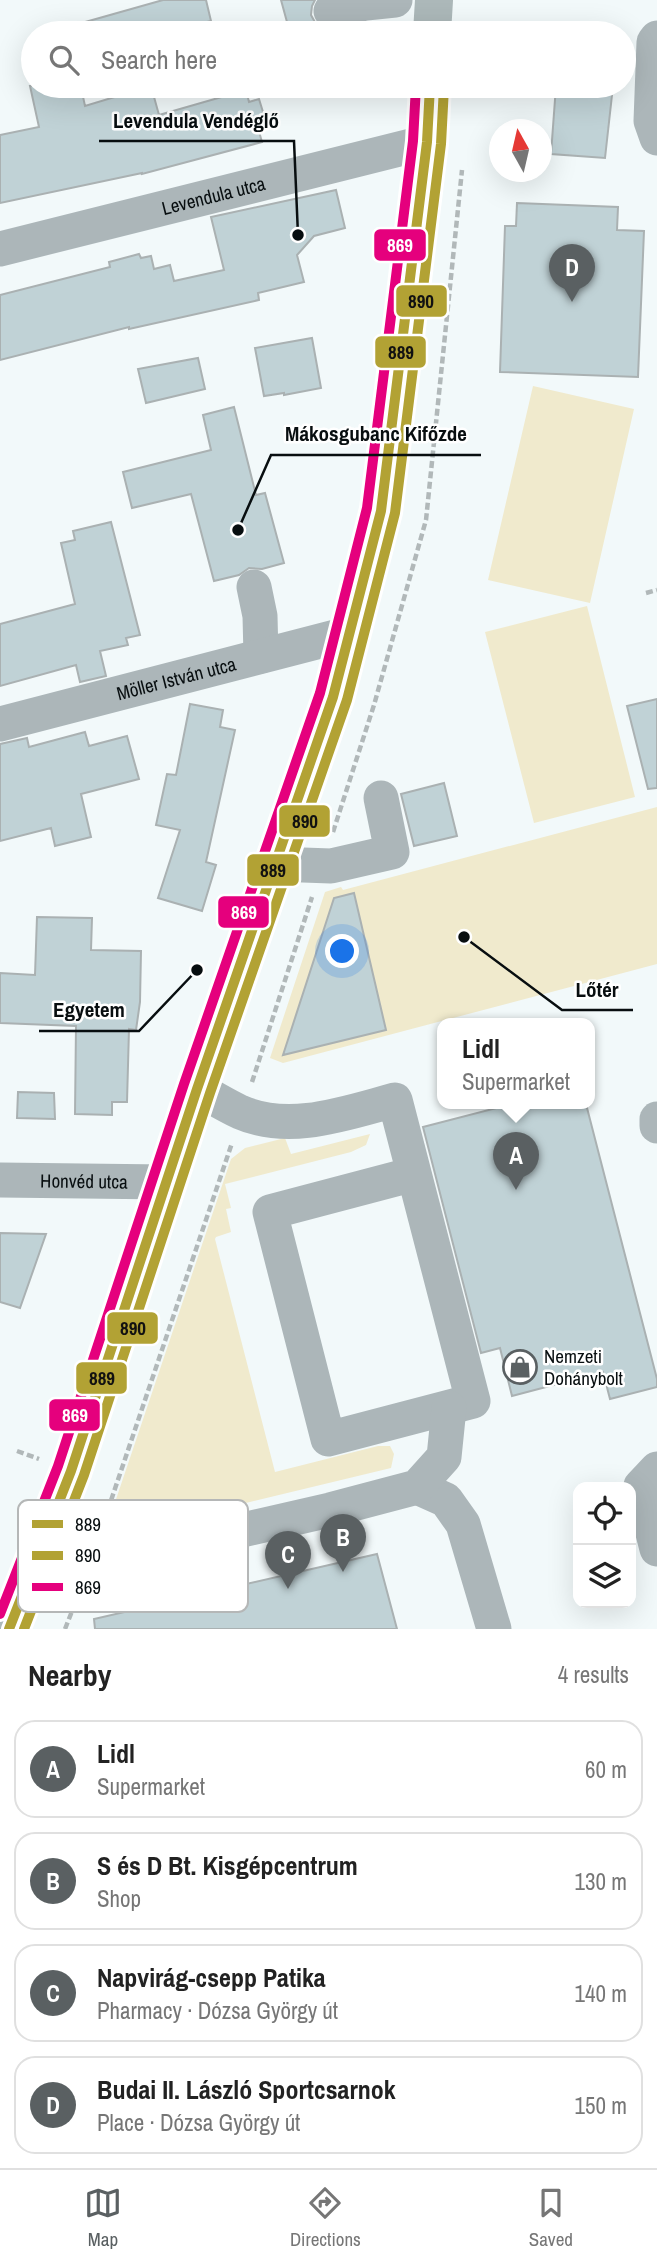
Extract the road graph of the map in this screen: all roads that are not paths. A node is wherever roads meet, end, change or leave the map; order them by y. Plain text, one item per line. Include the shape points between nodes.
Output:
1 (395, 0) edge
2 (434, 0) edge
3 (345, 13) edge
4 (433, 21) edge
5 (657, 38) edge
6 (430, 98) edge
7 (657, 138) edge
8 (428, 142) junction
9 (0, 248) edge
10 (254, 587) dead end
11 (351, 633) junction
12 (261, 656) junction
13 (0, 724) edge
14 (381, 798) dead end
15 (275, 864) junction
16 (197, 1089) junction
17 (657, 1119) edge
18 (657, 1126) edge
19 (414, 1174) junction
20 (0, 1180) edge
21 (166, 1182) junction
22 (449, 1408) junction
23 (657, 1469) edge
24 (417, 1487) junction
25 (60, 1500) edge
26 (248, 1529) edge
27 (657, 1549) edge
28 (18, 1607) edge
29 (9, 1629) edge
30 (494, 1629) edge

1 - 3 street
2 - 4 main road
5 - 7 street via 650,121
6 - 8 main road
8 - 9 street, Levendula utca
8 - 11 main road via 381,511
10 - 12 street
11 - 12 street, Möller István utca
11 - 15 main road
12 - 13 street, Möller István utca
14 - 15 street via 392,852 331,866
15 - 16 main road
16 - 19 street via 242,1113 277,1121 318,1120 395,1100
16 - 21 main road
17 - 18 street
19 - 22 street via 473,1401
19 - 22 street via 270,1212 328,1439
20 - 21 street, Honvéd utca
21 - 25 main road
22 - 24 street via 444,1457
23 - 27 street via 641,1486
24 - 26 street
24 - 30 street via 446,1500 463,1524
28 - 29 main road

